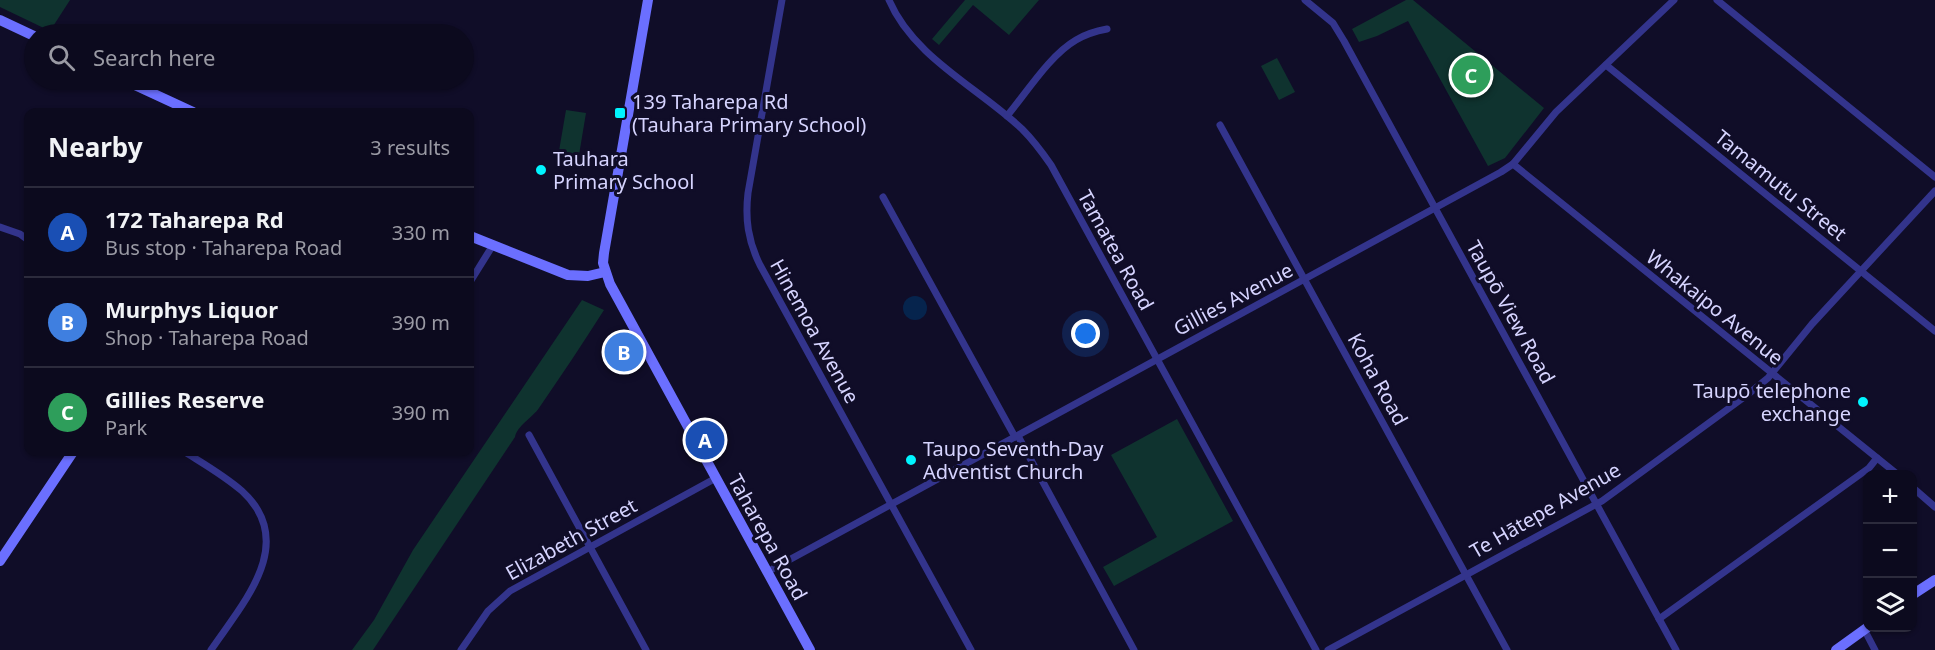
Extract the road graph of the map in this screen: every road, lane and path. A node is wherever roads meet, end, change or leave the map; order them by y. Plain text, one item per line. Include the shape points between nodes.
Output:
1 (648, 0) edge
2 (782, 0) edge
3 (889, 0) edge
4 (1305, 0) edge
5 (1674, 0) edge
6 (1717, 0) edge
7 (0, 20) edge
8 (1107, 29) dead end
9 (24, 31) edge
10 (1606, 64) junction
11 (146, 90) edge
12 (184, 108) edge
13 (1007, 116) junction
14 (1220, 125) dead end
15 (1513, 164) junction
16 (1935, 177) edge
17 (1935, 191) edge
18 (883, 197) dead end
19 (1435, 208) junction
20 (0, 227) edge
21 (24, 237) edge
22 (474, 238) edge
23 (493, 245) junction
24 (1861, 271) junction
25 (605, 272) junction
26 (474, 276) edge
27 (1304, 279) junction
28 (1935, 331) edge
29 (1157, 359) junction
30 (1771, 374) junction
31 (529, 435) dead end
32 (1016, 436) junction
33 (70, 456) edge
34 (191, 456) edge
35 (1877, 458) junction
36 (1893, 470) edge
37 (716, 478) junction
38 (1917, 491) edge
39 (1596, 504) junction
40 (891, 505) junction
41 (1935, 507) edge
42 (590, 547) junction
43 (0, 561) edge
44 (767, 572) junction
45 (1466, 574) junction
46 (1935, 580) edge
47 (1917, 592) edge
48 (1659, 619) junction
49 (1863, 630) edge
50 (1868, 632) edge
51 (211, 650) edge
52 (461, 650) edge
53 (646, 650) edge
54 (810, 650) edge
55 (971, 650) edge
56 (1134, 650) edge
57 (1316, 650) edge
58 (1328, 650) edge
59 (1507, 650) edge
60 (1676, 650) edge
61 (1836, 650) edge
62 (1875, 650) edge

1 - 25 street, Taharepa Road via 604,253
2 - 40 street, Hinemoa Avenue via 748,193 748,232 760,265
3 - 13 street, Tamatea Road via 915,40
4 - 19 street, Taupō View Road via 1338,31
5 - 10 street, Gillies Avenue
6 - 16 street
7 - 9 street
8 - 13 street via 1089,33 1057,55
10 - 15 street, Gillies Avenue via 1556,112
10 - 24 street, Tamamutu Street
11 - 12 street
13 - 29 street, Tamatea Road via 1051,165
14 - 27 street, Koha Road
15 - 19 street, Gillies Avenue
15 - 30 street, Whakaipo Avenue
17 - 24 street, Te Hātepe Avenue
18 - 32 street
19 - 27 street, Gillies Avenue
19 - 39 street, Taupō View Road
20 - 21 street
22 - 23 street
23 - 25 street via 568,275
23 - 26 street
24 - 28 street, Tamamutu Street
24 - 30 street, Te Hātepe Avenue
25 - 37 street, Taharepa Road
27 - 29 street, Gillies Avenue
27 - 45 street, Koha Road
29 - 32 street, Gillies Avenue
29 - 57 street, Tamatea Road
30 - 35 street, Whakaipo Avenue
30 - 39 street, Te Hātepe Avenue via 1748,395
31 - 42 street
32 - 40 street, Gillies Avenue
32 - 56 street
33 - 43 street
34 - 51 street via 244,492 263,521 266,535 267,552 257,582
35 - 36 street, Whakaipo Avenue
35 - 48 street via 1869,468
37 - 42 street, Elizabeth Street
37 - 44 street, Taharepa Road
38 - 41 street
39 - 45 street, Te Hātepe Avenue
39 - 48 street, Taupō View Road
40 - 44 street, Gillies Avenue
40 - 55 street, Hinemoa Avenue
42 - 52 street, Elizabeth Street via 496,602
42 - 53 street
44 - 54 street, Taharepa Road
45 - 58 street, Te Hātepe Avenue
45 - 59 street, Koha Road
46 - 47 street
48 - 60 street, Taupō View Road
49 - 61 street
50 - 62 street

